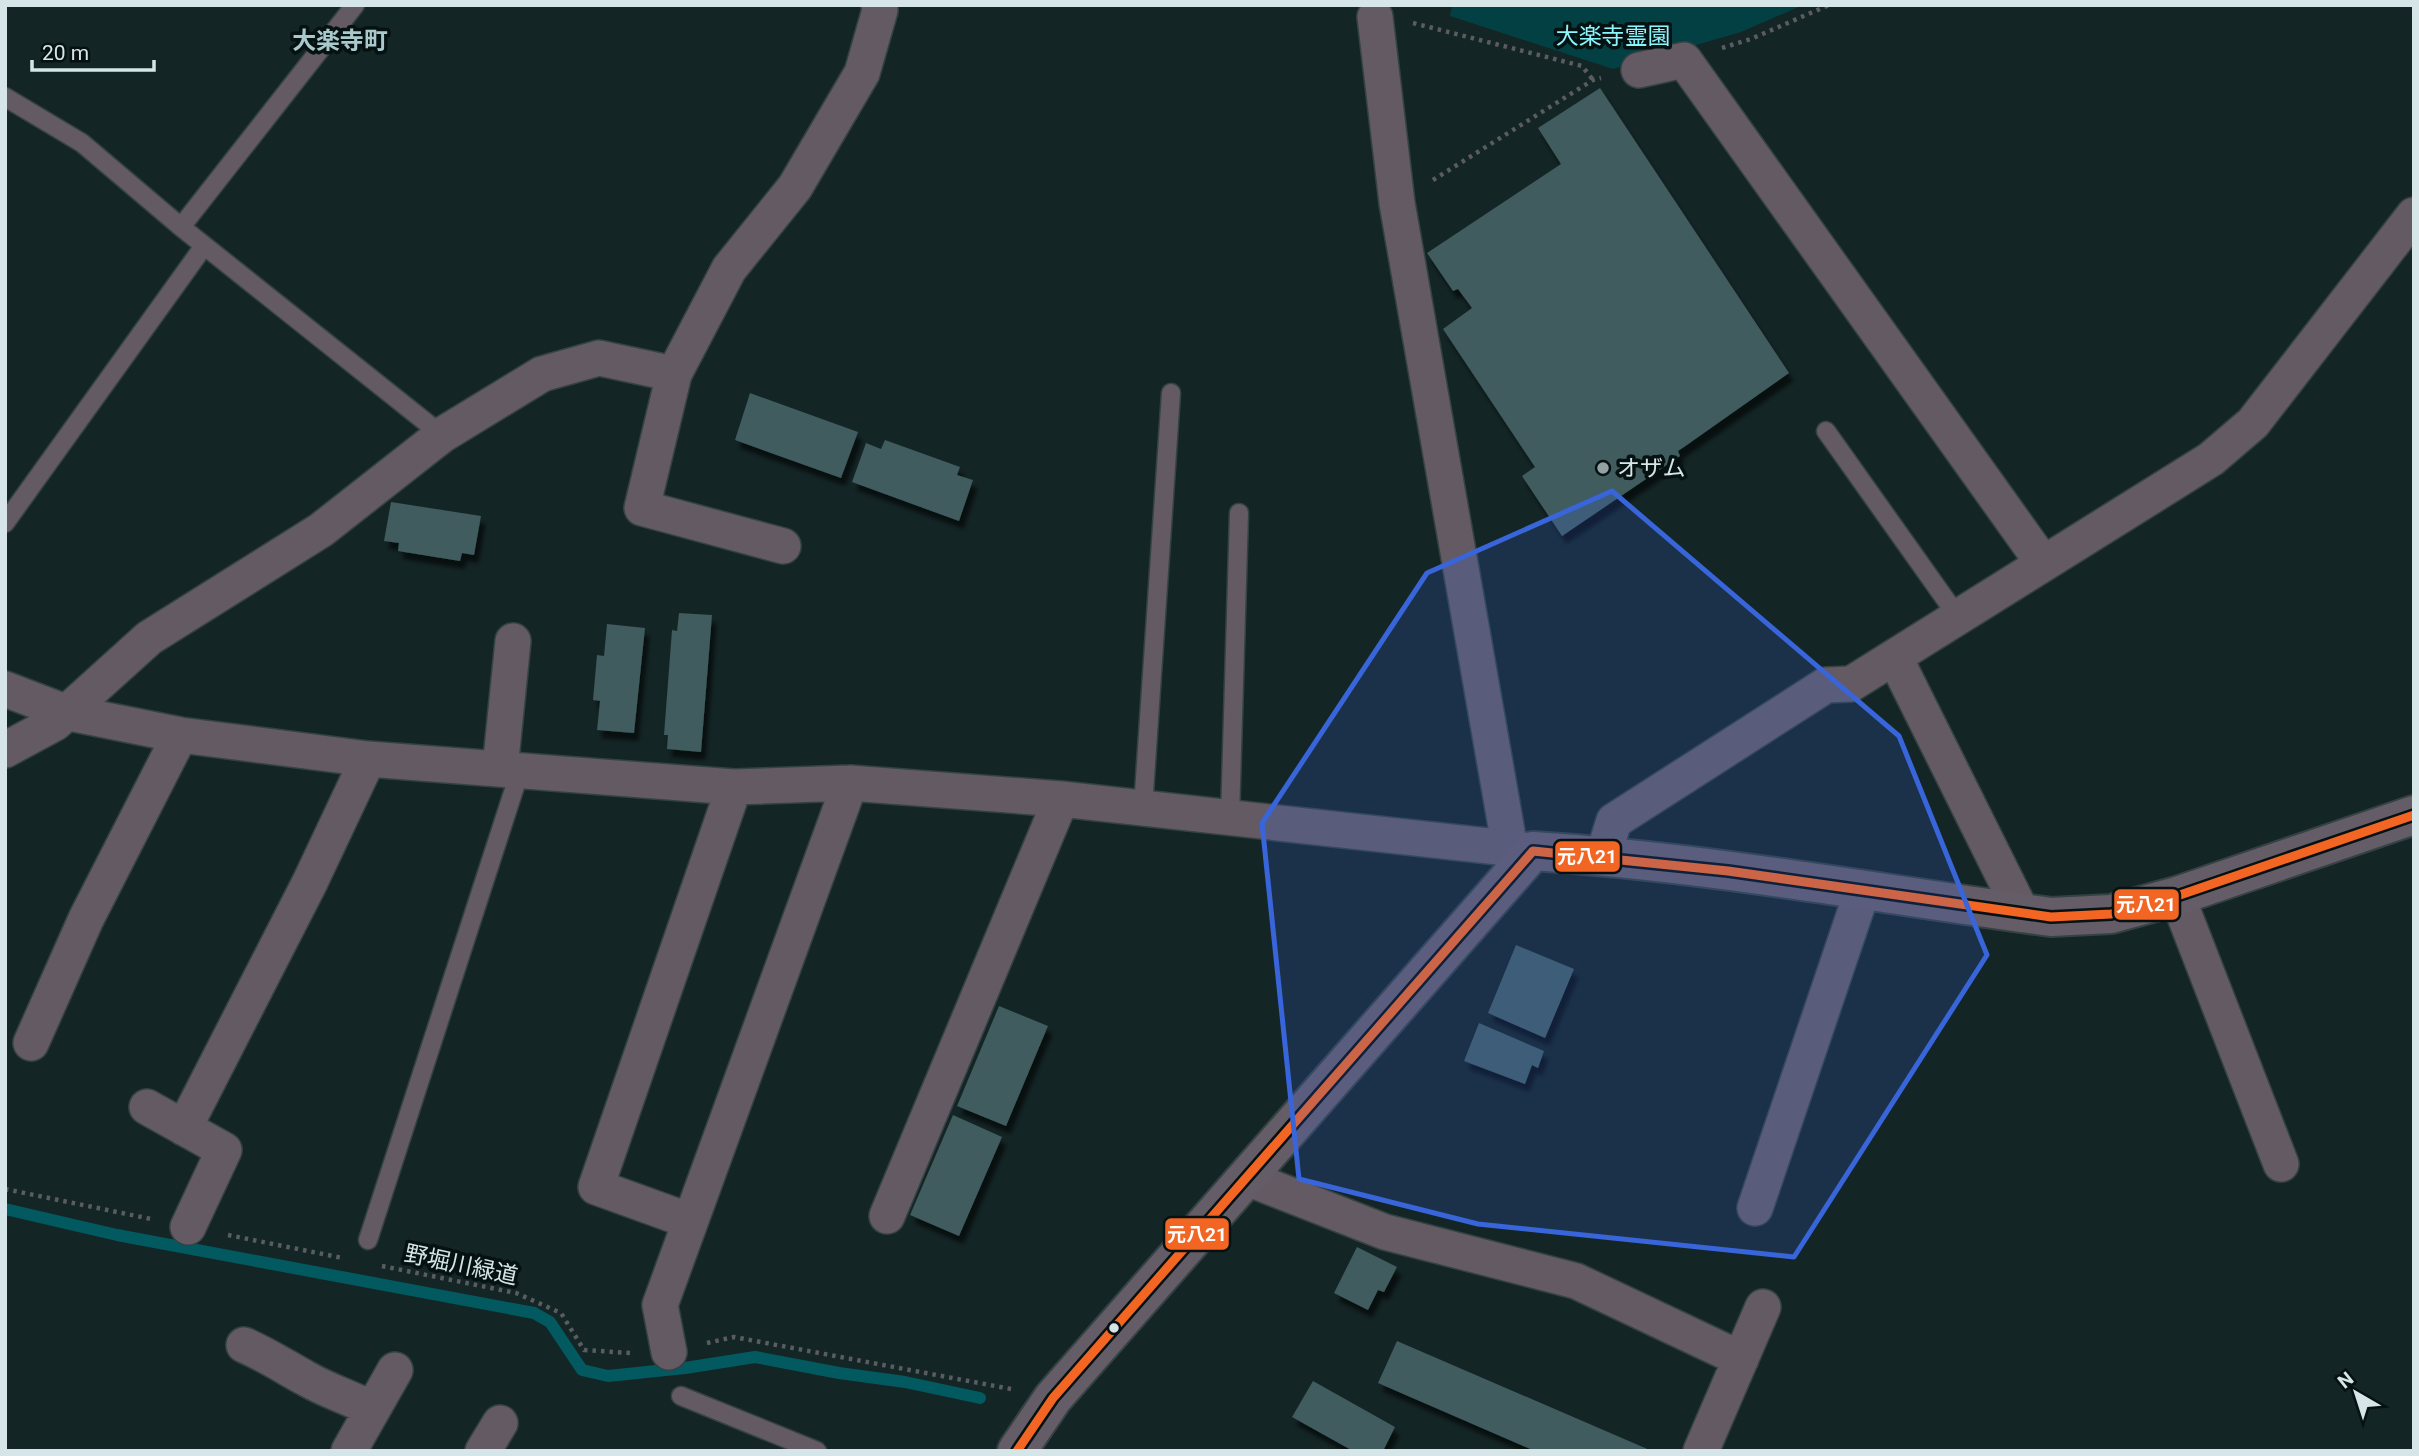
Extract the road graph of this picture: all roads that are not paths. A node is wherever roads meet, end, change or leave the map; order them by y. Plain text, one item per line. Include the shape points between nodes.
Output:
1 (355, 5) edge
2 (880, 5) edge
3 (1372, 11) edge
4 (1639, 70) road end
5 (5, 97) edge
6 (2414, 215) edge
7 (181, 227) junction
8 (204, 246) junction
9 (674, 374) junction
10 (1171, 393) dead end
11 (1826, 431) dead end
12 (442, 435) junction
13 (1239, 513) dead end
14 (5, 523) edge
15 (783, 546) dead end
16 (2043, 563) junction
17 (1958, 617) junction
18 (513, 642) dead end
19 (1895, 657) junction
20 (5, 689) edge
21 (65, 712) junction
22 (180, 736) junction
23 (5, 750) edge
24 (368, 759) junction
25 (510, 770) junction
26 (850, 783) junction
27 (734, 787) junction
28 (1061, 799) junction
29 (1143, 808) junction
30 (2414, 815) edge
31 (1230, 818) junction
32 (1522, 850) junction
33 (1603, 856) junction
34 (1863, 889) junction
35 (2177, 896) junction
36 (2022, 913) junction
37 (31, 1043) dead end
38 (147, 1107) dead end
39 (184, 1128) junction
40 (2281, 1164) dead end
41 (1247, 1178) junction
42 (1755, 1208) dead end
43 (887, 1216) dead end
44 (690, 1221) junction
45 (188, 1227) road end
46 (368, 1240) dead end
47 (1763, 1307) dead end
48 (244, 1345) dead end
49 (669, 1352) road end
50 (1741, 1359) junction
51 (395, 1370) dead end
52 (681, 1396) dead end
53 (372, 1409) junction
54 (349, 1451) edge
55 (817, 1451) edge
56 (1017, 1451) edge
57 (1701, 1451) edge

1 - 7 lane
2 - 9 street via 862,73 795,187 729,269
3 - 32 street via 1397,203
4 - 16 street via 1684,61
5 - 7 lane via 82,143
6 - 16 street via 2253,424 2211,459
7 - 8 lane
8 - 12 lane
8 - 14 lane
9 - 12 street via 599,358 542,374
9 - 15 street via 642,508
10 - 29 lane
11 - 17 lane
12 - 21 street via 321,530 149,638
13 - 31 lane
16 - 17 street
17 - 19 street
18 - 25 street
19 - 33 street via 1851,684 1826,685 1614,821
19 - 36 street
20 - 21 street
21 - 22 street
21 - 23 street via 55,723
22 - 24 street
22 - 37 street via 86,919
24 - 25 street
24 - 39 street
25 - 27 street
25 - 46 lane
26 - 27 street
26 - 28 street
26 - 44 street
27 - 44 street via 596,1187
28 - 29 street
28 - 43 street
29 - 31 street
30 - 35 street
31 - 32 street
32 - 33 street
32 - 41 street
33 - 34 street
34 - 36 street
34 - 42 street
35 - 36 street via 2110,914 2051,917
35 - 40 street
38 - 39 street
39 - 45 street via 224,1150
41 - 50 street via 1385,1232 1576,1281
41 - 56 street via 1053,1398
44 - 49 street via 660,1305
47 - 50 street
48 - 53 street
50 - 57 street
51 - 53 street
52 - 55 lane
53 - 54 street

